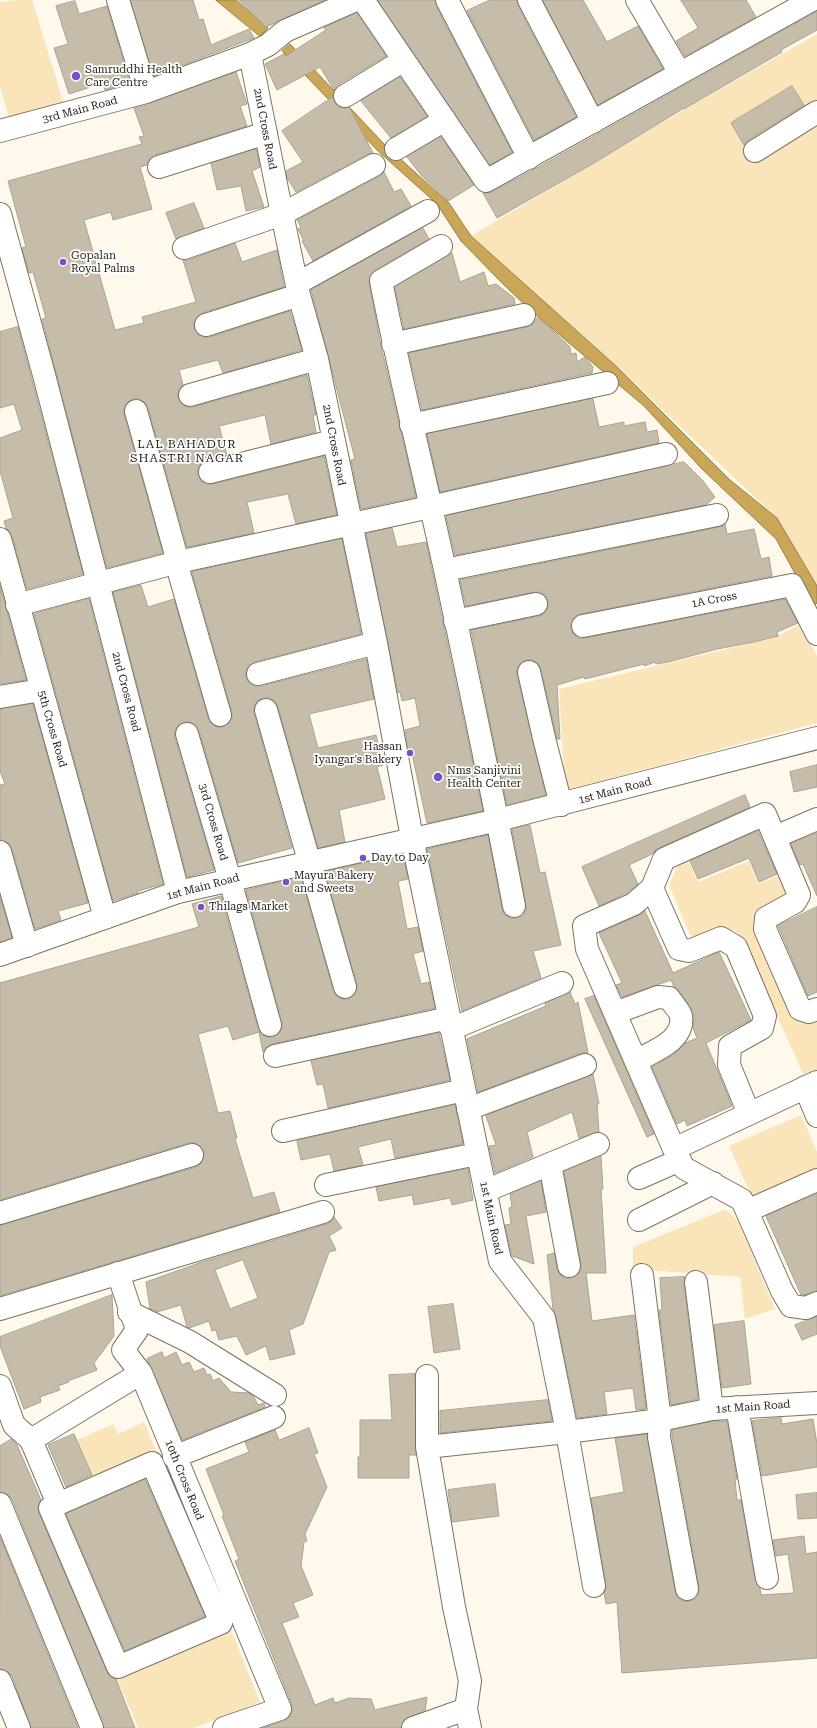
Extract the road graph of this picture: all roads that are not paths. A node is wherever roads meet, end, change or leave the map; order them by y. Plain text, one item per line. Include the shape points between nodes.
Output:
1 (118, 0) edge
2 (363, 0) edge
3 (447, 0) edge
4 (528, 0) edge
5 (637, 0) edge
6 (812, 0) edge
7 (346, 2) edge
8 (259, 49) junction
9 (404, 60) junction
10 (680, 73) junction
11 (146, 92) junction
12 (345, 96) dead end
13 (817, 112) edge
14 (445, 120) junction
15 (594, 122) junction
16 (0, 131) edge
17 (266, 132) junction
18 (396, 149) dead end
19 (755, 151) dead end
20 (528, 158) junction
21 (374, 165) dead end
22 (158, 167) dead end
23 (428, 211) dead end
24 (0, 214) edge
25 (282, 214) junction
26 (441, 246) dead end
27 (184, 248) dead end
28 (299, 289) junction
29 (524, 315) dead end
30 (206, 325) dead end
31 (393, 344) junction
32 (317, 359) junction
33 (607, 384) dead end
34 (190, 395) dead end
35 (136, 411) dead end
36 (411, 425) junction
37 (334, 441) junction
38 (666, 454) dead end
39 (210, 472) dead end
40 (430, 507) junction
41 (716, 515) dead end
42 (350, 524) junction
43 (0, 539) edge
44 (177, 562) junction
45 (445, 570) junction
46 (98, 584) junction
47 (536, 604) dead end
48 (17, 605) junction
49 (455, 621) junction
50 (583, 626) dead end
51 (817, 634) edge
52 (376, 643) junction
53 (529, 672) dead end
54 (258, 674) dead end
55 (41, 690) junction
56 (0, 697) edge
57 (266, 710) dead end
58 (220, 715) dead end
59 (187, 734) dead end
60 (817, 738) edge
61 (561, 804) junction
62 (817, 818) edge
63 (498, 820) junction
64 (775, 837) junction
65 (412, 838) junction
66 (0, 852) edge
67 (310, 862) junction
68 (230, 880) junction
69 (652, 888) junction
70 (178, 892) junction
71 (514, 906) dead end
72 (105, 918) junction
73 (28, 946) junction
74 (0, 955) edge
75 (562, 983) dead end
76 (345, 987) dead end
77 (817, 1010) edge
78 (615, 1013) junction
79 (450, 1024) junction
80 (270, 1025) dead end
81 (275, 1056) dead end
82 (636, 1061) junction
83 (585, 1065) dead end
84 (811, 1085) edge
85 (466, 1100) junction
86 (749, 1114) junction
87 (817, 1116) edge
88 (283, 1131) dead end
89 (598, 1144) dead end
90 (477, 1154) junction
91 (677, 1154) junction
92 (192, 1155) dead end
93 (550, 1164) junction
94 (639, 1178) dead end
95 (817, 1180) edge
96 (713, 1183) junction
97 (326, 1185) dead end
98 (485, 1191) junction
99 (747, 1211) junction
100 (324, 1212) dead end
101 (0, 1213) edge
102 (639, 1220) dead end
103 (569, 1266) dead end
104 (118, 1273) junction
105 (642, 1275) dead end
106 (696, 1282) dead end
107 (817, 1303) edge
108 (0, 1309) edge
109 (129, 1312) junction
110 (141, 1373) junction
111 (427, 1376) dead end
112 (0, 1386) edge
113 (275, 1395) dead end
114 (817, 1403) edge
115 (737, 1407) junction
116 (712, 1409) junction
117 (274, 1417) dead end
118 (660, 1420) junction
119 (7, 1430) edge
120 (567, 1432) junction
121 (31, 1440) junction
122 (427, 1448) junction
123 (174, 1457) junction
124 (0, 1504) edge
125 (58, 1504) junction
126 (767, 1578) dead end
127 (594, 1586) dead end
128 (687, 1590) dead end
129 (0, 1681) edge
130 (468, 1718) edge
131 (19, 1728) edge
132 (92, 1728) edge
133 (226, 1728) edge
134 (413, 1728) edge

1 - 11 street
2 - 9 street
3 - 20 street
4 - 15 street
5 - 10 street
6 - 10 street
7 - 8 street, 3rd Main Road via 285,31
8 - 11 street, 3rd Main Road
8 - 17 street, 2nd Cross Road
9 - 12 street
9 - 14 street
10 - 15 street
11 - 16 street, 3rd Main Road
13 - 19 street
14 - 18 street
14 - 20 street via 486,182
15 - 20 street
17 - 22 street
17 - 25 street, 2nd Cross Road
21 - 25 street
23 - 28 street
24 - 46 street, 2nd Cross Road
25 - 27 street
25 - 28 street, 2nd Cross Road
26 - 31 street via 380,281
28 - 30 street
28 - 32 street, 2nd Cross Road
29 - 31 street
31 - 36 street
32 - 34 street
32 - 37 street, 2nd Cross Road
33 - 36 street
35 - 44 street
36 - 40 street
37 - 39 street
37 - 42 street, 2nd Cross Road
38 - 40 street
40 - 42 street
40 - 45 street
41 - 45 street
42 - 44 street
42 - 52 street, 2nd Cross Road
43 - 48 street, 5th Cross Road
44 - 46 street
44 - 58 street
45 - 49 street
46 - 48 street
46 - 70 street, 2nd Cross Road
47 - 49 street
48 - 55 street, 5th Cross Road
49 - 63 street
50 - 51 street, 1A Cross via 792,586
52 - 54 street
52 - 65 street, 2nd Cross Road
53 - 61 street
55 - 56 street
55 - 72 street, 5th Cross Road
57 - 67 street
59 - 68 street, 3rd Cross Road
60 - 61 street, 1st Main Road
61 - 63 street, 1st Main Road
62 - 64 street
63 - 65 street, 1st Main Road
63 - 71 street
64 - 69 street via 765,814 664,859
64 - 77 street via 799,895 795,902 766,918 765,929 800,1009 809,1012
65 - 67 street, 1st Main Road
65 - 79 street, 1st Main Road
66 - 73 street
67 - 68 street, 1st Main Road
67 - 76 street
68 - 70 street, 1st Main Road
68 - 80 street, 3rd Cross Road
69 - 78 street via 634,904 584,926 587,948
69 - 86 street via 679,949 689,951 721,938 736,947 765,1016 762,1028 730,1046 729,1065
70 - 72 street, 1st Main Road
72 - 73 street, 1st Main Road
73 - 74 street, 1st Main Road
75 - 79 street
78 - 82 street
78 - 82 street via 658,997 669,998 681,1016 679,1032 669,1042
79 - 81 street
79 - 85 street, 1st Main Road
82 - 91 street
83 - 85 street
84 - 86 street
84 - 87 street
85 - 88 street
85 - 90 street, 1st Main Road
86 - 91 street
89 - 93 street
90 - 97 street
90 - 98 street, 1st Main Road
91 - 94 street
91 - 96 street via 684,1168
92 - 101 street
93 - 98 street
93 - 103 street
95 - 99 street
96 - 99 street via 742,1200
96 - 102 street
98 - 120 street, 1st Main Road via 500,1261 544,1318
99 - 107 street via 791,1306 806,1308
100 - 104 street
104 - 108 street
104 - 109 street
105 - 118 street
106 - 116 street
109 - 110 street, 10th Cross Road via 137,1330 123,1350
109 - 113 street via 190,1342
110 - 121 street
110 - 123 street, 10th Cross Road
111 - 122 street
112 - 119 street
114 - 115 street, 1st Main Road
115 - 116 street, 1st Main Road
115 - 126 street
116 - 118 street, 1st Main Road
117 - 123 street
118 - 120 street, 1st Main Road
118 - 128 street via 659,1437
119 - 121 street
120 - 122 street
120 - 127 street
121 - 125 street
122 - 130 street via 454,1607 470,1681
123 - 133 street, 10th Cross Road via 280,1709
124 - 132 street
125 - 125 street via 50,1508 118,1667 221,1623 152,1463
129 - 131 street
130 - 134 street

